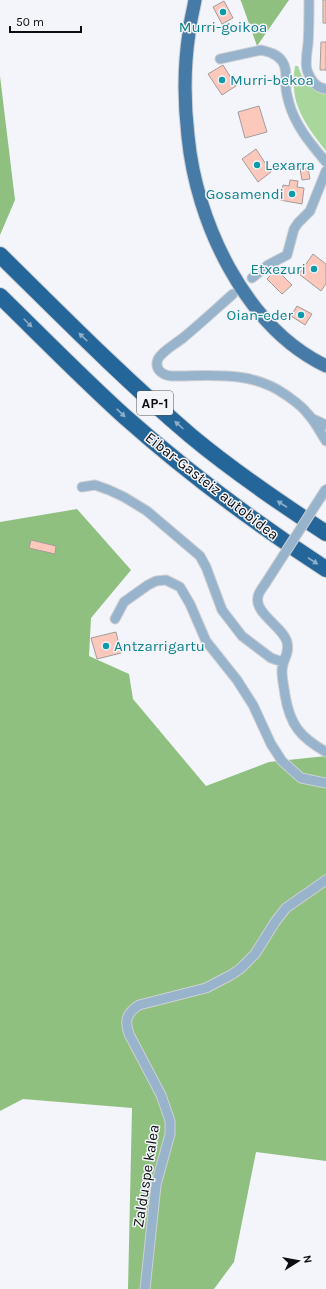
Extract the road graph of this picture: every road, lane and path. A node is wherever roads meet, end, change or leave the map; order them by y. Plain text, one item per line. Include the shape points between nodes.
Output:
1 (195, 0) edge
2 (309, 0) edge
3 (220, 59) dead end
4 (326, 89) edge
5 (326, 162) edge
6 (326, 171) edge
7 (0, 255) edge
8 (252, 278) dead end
9 (233, 294) dead end
10 (0, 296) edge
11 (326, 366) edge
12 (311, 418) junction
13 (326, 425) edge
14 (326, 441) edge
15 (82, 486) dead end
16 (326, 489) edge
17 (326, 533) edge
18 (326, 569) edge
19 (115, 619) dead end
20 (283, 662) junction
21 (326, 752) edge
22 (326, 783) edge
23 (326, 880) edge
24 (145, 1289) edge

1 - 11 main road via 189,32 186,103 193,172 205,213 236,281 257,310 286,339
2 - 4 street via 306,68 315,84
3 - 5 street via 261,50 278,57 286,71 289,103 298,125
6 - 8 street via 310,211 294,229 287,255 268,265
17 -> 7 highway, Eibar-Gasteiz autobidea / AP-1 via 272,497 192,437
9 - 12 street via 163,354 157,365 159,371 169,376 221,375 264,382 298,402
10 -> 18 highway, Eibar-Gasteiz autobidea / AP-1 via 123,415 281,540
12 - 13 street
12 - 14 street
15 - 20 street via 95,485 124,497 147,511 200,556 222,610 242,636 271,658
16 - 20 street, bridge via 258,597 259,606 286,640 288,652
19 - 22 street via 124,602 156,581 166,580 180,587 206,641 254,705 271,744 282,761 301,778
20 - 21 street via 284,688 293,724 305,739
23 - 24 street, Zalduspe kalea via 286,908 255,954 230,976 206,988 139,1005 128,1014 126,1026 129,1034 161,1095 170,1121 169,1139 156,1185

